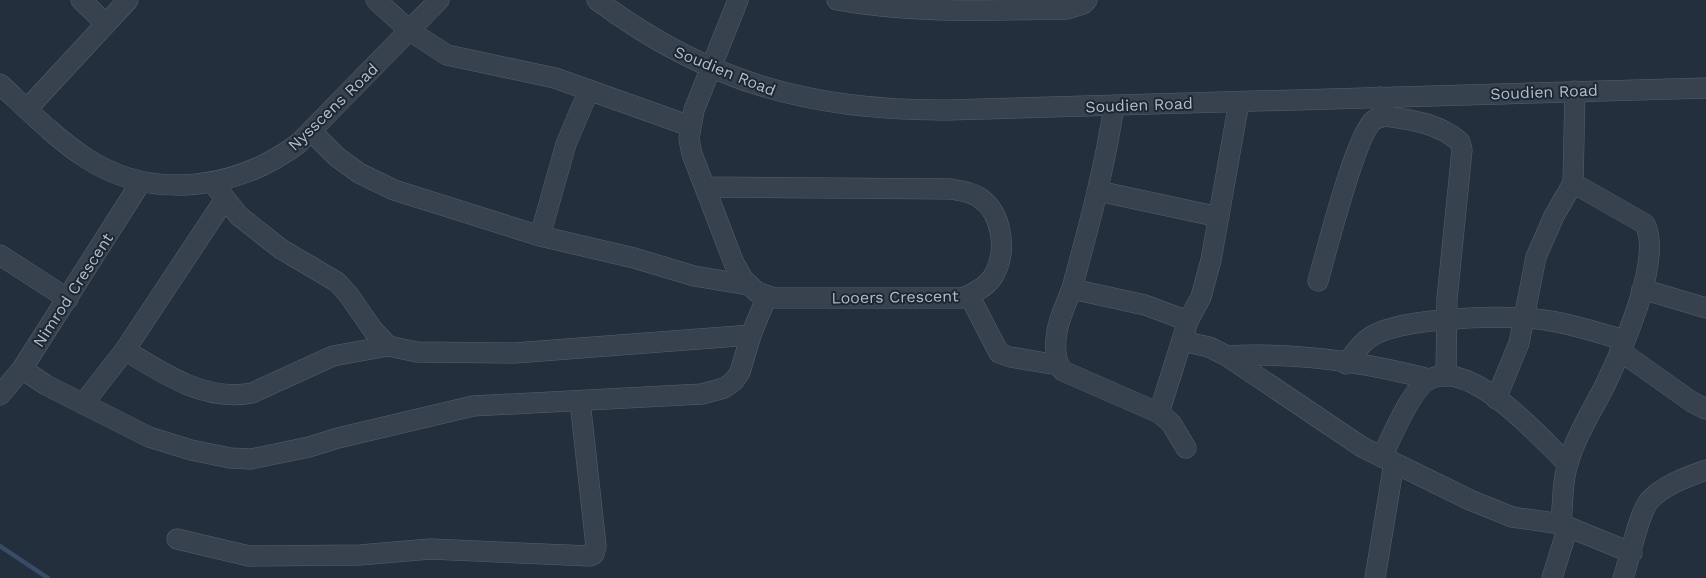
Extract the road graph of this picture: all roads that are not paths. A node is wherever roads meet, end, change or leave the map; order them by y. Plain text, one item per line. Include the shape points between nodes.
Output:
1 (81, 0) edge
2 (128, 0) edge
3 (376, 0) edge
4 (439, 0) edge
5 (596, 0) edge
6 (738, 0) edge
7 (836, 0) edge
8 (1088, 0) edge
9 (106, 24) junction
10 (410, 31) junction
11 (711, 69) junction
12 (0, 84) edge
13 (1706, 88) edge
14 (588, 90) junction
15 (1575, 91) junction
16 (1239, 102) junction
17 (1114, 106) junction
18 (1383, 106) junction
19 (26, 109) junction
20 (690, 126) junction
21 (311, 131) junction
22 (141, 182) junction
23 (212, 182) junction
24 (1574, 183) junction
25 (706, 188) junction
26 (1098, 191) junction
27 (225, 198) junction
28 (1219, 217) junction
29 (540, 236) junction
30 (0, 255) edge
31 (1318, 281) dead end
32 (748, 285) junction
33 (1072, 289) junction
34 (1642, 289) junction
35 (969, 295) junction
36 (767, 296) junction
37 (68, 299) junction
38 (1706, 308) edge
39 (1524, 318) junction
40 (1447, 320) junction
41 (1188, 321) junction
42 (751, 335) junction
43 (1182, 340) junction
44 (388, 346) junction
45 (1622, 346) junction
46 (125, 350) junction
47 (1227, 356) junction
48 (1346, 364) junction
49 (1058, 365) junction
50 (22, 369) junction
51 (1438, 378) junction
52 (0, 395) edge
53 (1496, 399) junction
54 (580, 400) junction
55 (83, 404) junction
56 (1706, 409) edge
57 (1159, 413) junction
58 (1186, 448) dead end
59 (1388, 460) junction
60 (1568, 464) junction
61 (1706, 470) edge
62 (1565, 526) junction
63 (177, 539) dead end
64 (1632, 553) junction
65 (1375, 578) edge
66 (1552, 578) edge
67 (1623, 578) edge

1 - 9 street
2 - 9 street
3 - 10 street
4 - 10 street, Nysscens Road
5 - 11 street, Soudien Road via 668,48
6 - 11 street, Looers Crescent
7 - 8 street via 880,8 946,11 1067,9
9 - 19 street
10 - 14 street via 447,55 555,78
10 - 21 street, Nysscens Road
11 - 17 street, Soudien Road via 788,95 856,107 911,110
11 - 20 street, Looers Crescent
12 - 19 street, Nysscens Road
13 - 15 street, Soudien Road
14 - 20 street
14 - 29 street via 566,144
15 - 18 street, Soudien Road
15 - 24 street
16 - 17 street, Soudien Road
16 - 18 street, Soudien Road
16 - 28 street
17 - 26 street
18 - 31 street via 1356,154
18 - 40 street via 1440,128 1460,142 1461,167
19 - 22 street, Nysscens Road via 87,159
20 - 25 street, Looers Crescent via 692,154
21 - 23 street, Nysscens Road via 280,157 243,175
21 - 29 street via 359,173 394,190
22 - 23 street, Nysscens Road via 182,185
22 - 37 street, Nimrod Crescent
23 - 27 street
24 - 34 street via 1645,224 1651,245 1650,263
24 - 39 street via 1554,216 1536,257
25 - 32 street, Looers Crescent via 734,263
25 - 35 street, Looers Crescent via 951,189 971,193 982,199 994,213 1002,244 995,274
26 - 28 street
26 - 33 street
27 - 44 street via 238,216 281,249 336,282
27 - 46 street
28 - 41 street via 1201,297
29 - 32 street via 694,276
30 - 37 street
32 - 36 street, Looers Crescent
33 - 41 street via 1145,305
33 - 49 street via 1057,330
34 - 38 street
34 - 45 street
35 - 36 street, Looers Crescent via 962,298
35 - 49 street via 999,353 1010,358
36 - 42 street
37 - 50 street, Nimrod Crescent
39 - 40 street
39 - 45 street via 1589,330
39 - 53 street via 1520,343
40 - 48 street via 1397,327 1370,337
40 - 51 street
41 - 43 street
42 - 44 street via 514,352 417,352
42 - 54 street via 740,372 724,388 702,394
43 - 47 street
43 - 57 street
44 - 46 street via 333,356 252,394 241,396 186,385
45 - 56 street via 1692,402
45 - 60 street via 1579,432
46 - 55 street
47 - 48 street via 1271,354
47 - 59 street
48 - 51 street
49 - 57 street via 1063,371
50 - 52 street, Nimrod Crescent
50 - 55 street
51 - 53 street via 1463,379 1482,387
51 - 59 street via 1413,396
53 - 60 street
54 - 55 street via 473,406 309,447 251,458 230,458 191,450 150,437
54 - 63 street via 596,546 590,556 430,549 344,555 249,556
57 - 58 street via 1171,423
59 - 62 street via 1498,514
59 - 65 street
60 - 62 street
61 - 64 street via 1664,488 1649,502
62 - 64 street
62 - 66 street
64 - 67 street

